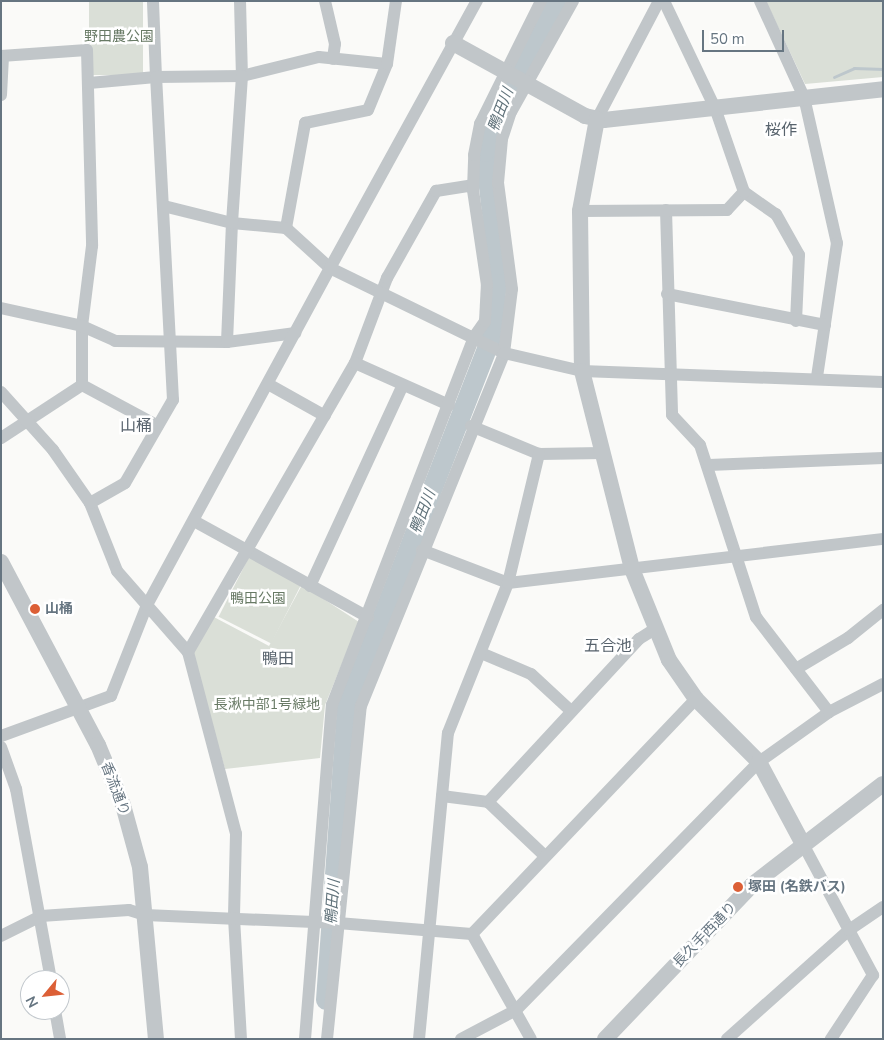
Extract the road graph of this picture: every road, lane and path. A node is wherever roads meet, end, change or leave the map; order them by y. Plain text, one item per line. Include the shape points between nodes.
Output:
1 (153, 1) edge
2 (241, 1) edge
3 (325, 1) edge
4 (396, 1) edge
5 (478, 1) edge
6 (542, 1) edge
7 (572, 1) edge
8 (659, 1) edge
9 (664, 1) edge
10 (760, 1) edge
11 (454, 43) junction
12 (2, 56) edge
13 (333, 59) junction
14 (387, 64) junction
15 (507, 71) junction
16 (242, 76) junction
17 (156, 77) junction
18 (527, 82) junction
19 (89, 83) junction
20 (883, 89) edge
21 (1, 95) edge
22 (804, 98) junction
23 (715, 108) junction
24 (597, 119) junction
25 (473, 185) junction
26 (744, 192) junction
27 (164, 206) junction
28 (666, 210) junction
29 (580, 211) junction
30 (232, 223) junction
31 (286, 228) junction
32 (330, 268) junction
33 (382, 294) junction
34 (667, 294) junction
35 (1, 308) edge
36 (796, 321) junction
37 (825, 325) junction
38 (82, 326) junction
39 (295, 333) junction
40 (474, 337) junction
41 (227, 342) junction
42 (173, 343) junction
43 (504, 353) junction
44 (356, 363) junction
45 (582, 371) junction
46 (667, 374) junction
47 (817, 377) junction
48 (883, 382) edge
49 (268, 384) junction
50 (82, 385) junction
51 (403, 385) junction
52 (1, 392) edge
53 (449, 405) junction
54 (325, 416) junction
55 (25, 420) junction
56 (158, 426) junction
57 (471, 426) junction
58 (1, 438) edge
59 (602, 453) junction
60 (539, 454) junction
61 (883, 458) edge
62 (709, 464) junction
63 (90, 503) junction
64 (194, 521) junction
65 (883, 539) edge
66 (422, 550) junction
67 (248, 552) junction
68 (737, 558) junction
69 (1, 562) edge
70 (632, 570) junction
71 (508, 583) junction
72 (310, 586) junction
73 (147, 605) junction
74 (883, 610) edge
75 (368, 617) junction
76 (655, 629) junction
77 (188, 652) junction
78 (481, 653) junction
79 (796, 669) junction
80 (883, 684) edge
81 (696, 699) junction
82 (79, 708) junction
83 (571, 711) junction
84 (829, 712) junction
85 (1, 736) edge
86 (1, 747) edge
87 (758, 762) junction
88 (883, 784) edge
89 (442, 796) junction
90 (488, 802) junction
91 (803, 844) junction
92 (545, 856) junction
93 (883, 907) edge
94 (145, 915) junction
95 (41, 916) junction
96 (234, 918) junction
97 (314, 922) junction
98 (338, 923) junction
99 (849, 930) junction
100 (429, 931) junction
101 (472, 934) junction
102 (1, 936) edge
103 (49, 970) edge
104 (516, 1010) junction
105 (57, 1020) edge
106 (60, 1039) edge
107 (156, 1039) edge
108 (241, 1039) edge
109 (305, 1039) edge
110 (327, 1039) edge
111 (418, 1039) edge
112 (461, 1039) edge
113 (531, 1039) edge
114 (605, 1039) edge
115 (727, 1039) edge
116 (831, 1039) edge

1 - 17 street
2 - 16 street
3 - 13 street via 335,44
4 - 14 street
5 - 11 street
6 - 15 street
7 - 18 street
8 - 24 street
9 - 23 street
10 - 22 street
11 - 15 street
11 - 32 street
12 - 19 street via 87,50
12 - 21 street
13 - 14 street
13 - 16 street via 319,57
14 - 31 street via 368,110 305,122
15 - 18 street
15 - 25 street via 480,124
16 - 17 street
16 - 30 street
17 - 19 street
17 - 27 street
18 - 24 street
18 - 43 street via 505,125 499,166 512,289
19 - 38 street via 92,246
20 - 22 street
22 - 23 street
22 - 37 street via 837,243
23 - 24 street
23 - 26 street
24 - 29 street
25 - 33 street via 436,191
25 - 40 street via 487,285 485,321
26 - 28 street via 727,210
26 - 36 street via 776,214 799,256
27 - 30 street
27 - 42 street
28 - 29 street
28 - 34 street
29 - 45 street
30 - 31 street
30 - 41 street
31 - 32 street
32 - 33 street
32 - 39 street
33 - 40 street
33 - 44 street
34 - 36 street
34 - 46 street
35 - 38 street
36 - 37 street
37 - 47 street
38 - 42 street via 115,341
38 - 50 street
39 - 41 street
39 - 49 street
40 - 43 street
40 - 53 street
41 - 42 street
42 - 56 street via 173,400
43 - 45 street
43 - 57 street
44 - 51 street
44 - 54 street
45 - 46 street
45 - 59 street
46 - 47 street
46 - 62 street via 672,415 700,445
47 - 48 street
49 - 54 street
49 - 64 street
50 - 55 street
50 - 56 street
51 - 53 street
51 - 72 street
52 - 55 street
53 - 75 street
54 - 67 street
55 - 58 street
55 - 63 street via 53,450
56 - 63 street via 125,484
57 - 60 street
57 - 66 street
59 - 60 street
59 - 70 street
60 - 71 street
61 - 62 street
62 - 68 street
63 - 73 street via 118,571
64 - 67 street
64 - 73 street
65 - 68 street
66 - 71 street
66 - 98 street via 360,706
67 - 72 street
67 - 77 street
68 - 70 street
68 - 79 street via 756,617
69 - 82 street, 香流通り
70 - 71 street
70 - 76 street
71 - 78 street
72 - 75 street
73 - 77 street
73 - 82 street via 111,696
74 - 79 street via 848,638
75 - 97 street via 332,705
76 - 81 street via 669,660
76 - 83 street via 639,640
77 - 96 street via 236,834
78 - 83 street via 531,674
78 - 89 street via 448,733
79 - 84 street
80 - 84 street
81 - 87 street
81 - 92 street
82 - 85 street
82 - 94 street, 香流通り via 123,805 140,867
83 - 90 street
84 - 87 street
86 - 95 street via 16,789
87 - 91 street
87 - 104 street
88 - 91 street, 長久手西通り
89 - 90 street
89 - 100 street
90 - 92 street
91 - 99 street
91 - 114 street, 長久手西通り via 753,884
92 - 101 street
93 - 99 street
94 - 95 street via 129,910
94 - 96 street
94 - 107 street, 香流通り
95 - 102 street
95 - 103 street
96 - 97 street
96 - 108 street
97 - 98 street
97 - 109 street
98 - 100 street
98 - 110 street
99 - 115 street
99 - 116 street via 873,975
100 - 101 street
100 - 111 street
101 - 104 street
104 - 112 street
104 - 113 street
105 - 106 street

